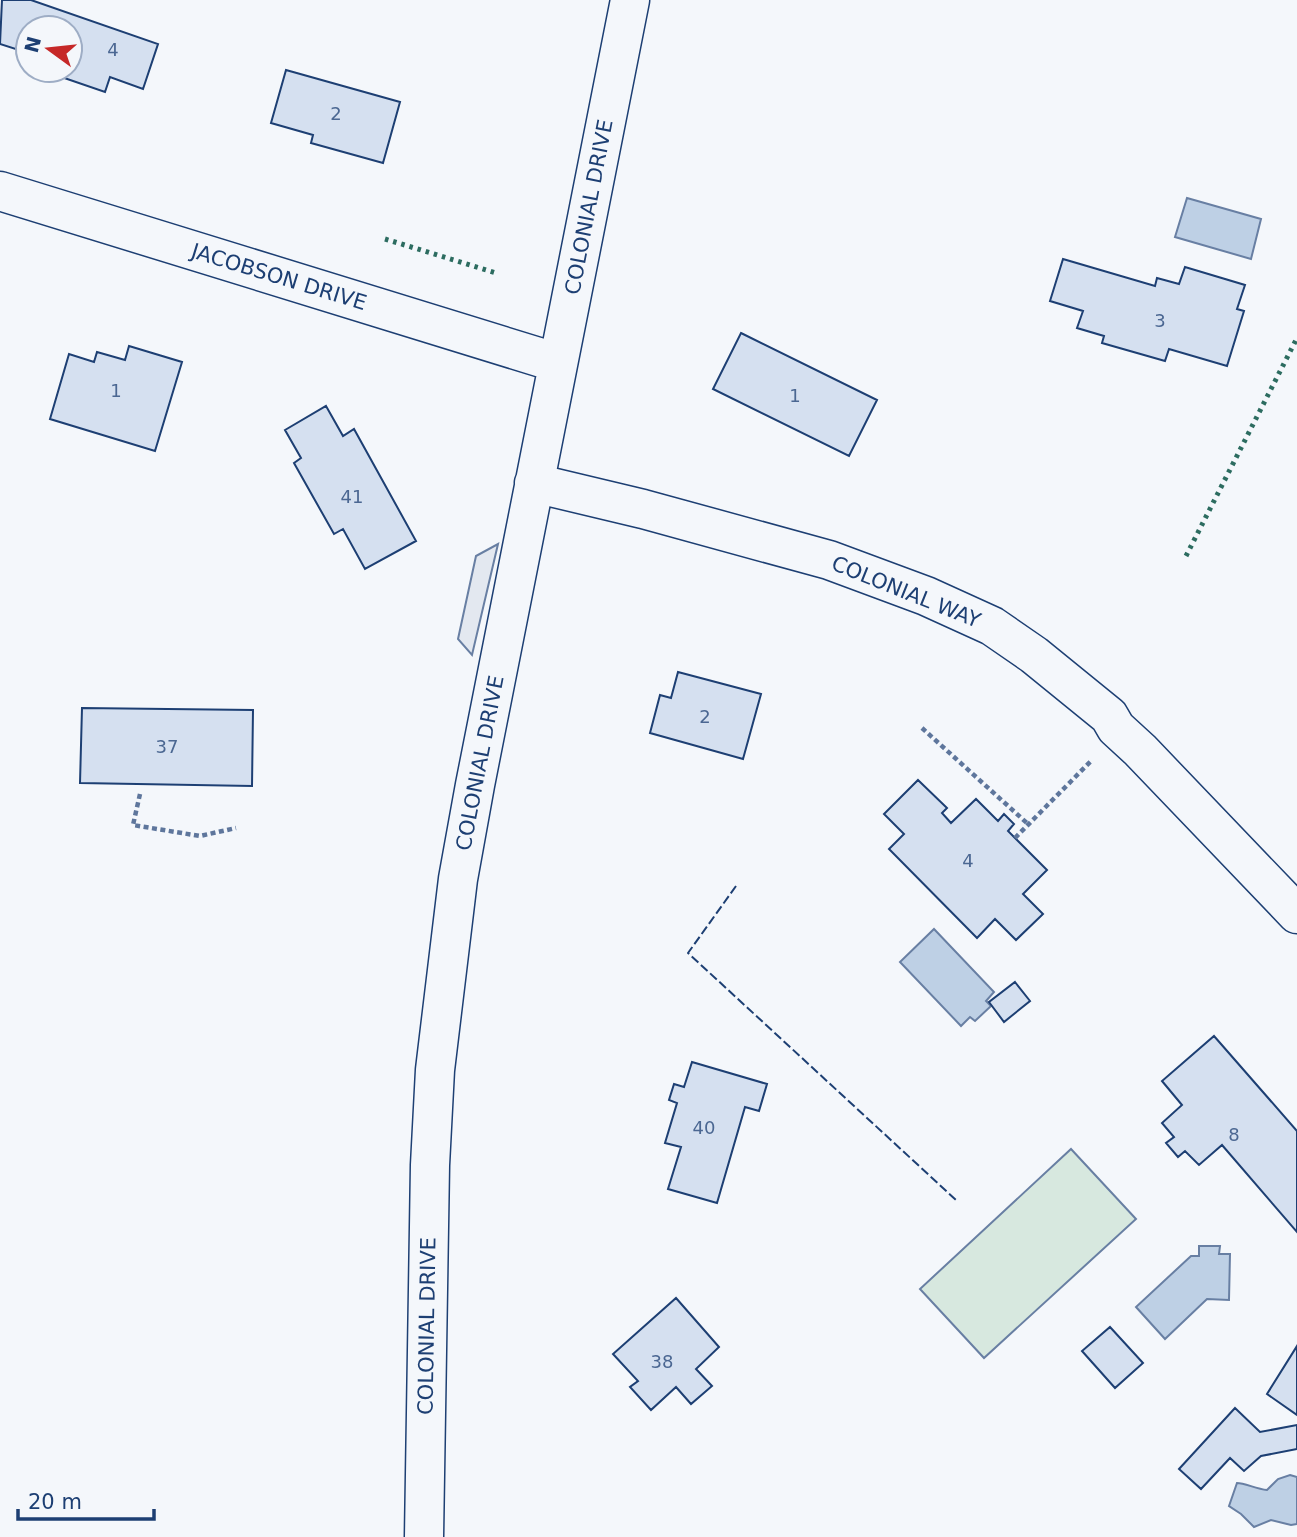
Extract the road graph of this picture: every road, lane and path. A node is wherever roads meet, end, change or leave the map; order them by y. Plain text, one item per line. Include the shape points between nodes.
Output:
1 (630, 0) edge
2 (0, 191) edge
3 (558, 363) junction
4 (534, 483) junction
5 (922, 728) dead end
6 (1120, 732) junction
7 (140, 794) dead end
8 (1028, 824) junction
9 (236, 828) dead end
10 (1014, 838) dead end
11 (1297, 914) edge
12 (424, 1537) edge

1 - 3 street, COLONIAL DRIVE
2 - 3 street, JACOBSON DRIVE
3 - 4 street, COLONIAL DRIVE
4 - 6 street, COLONIAL WAY via 829,560 926,596 992,626 1034,655 1109,716
4 - 12 street, COLONIAL DRIVE via 460,866 435,1070
5 - 8 path
6 - 8 path
6 - 11 street, COLONIAL WAY
7 - 9 path via 133,825 200,836
8 - 10 path

